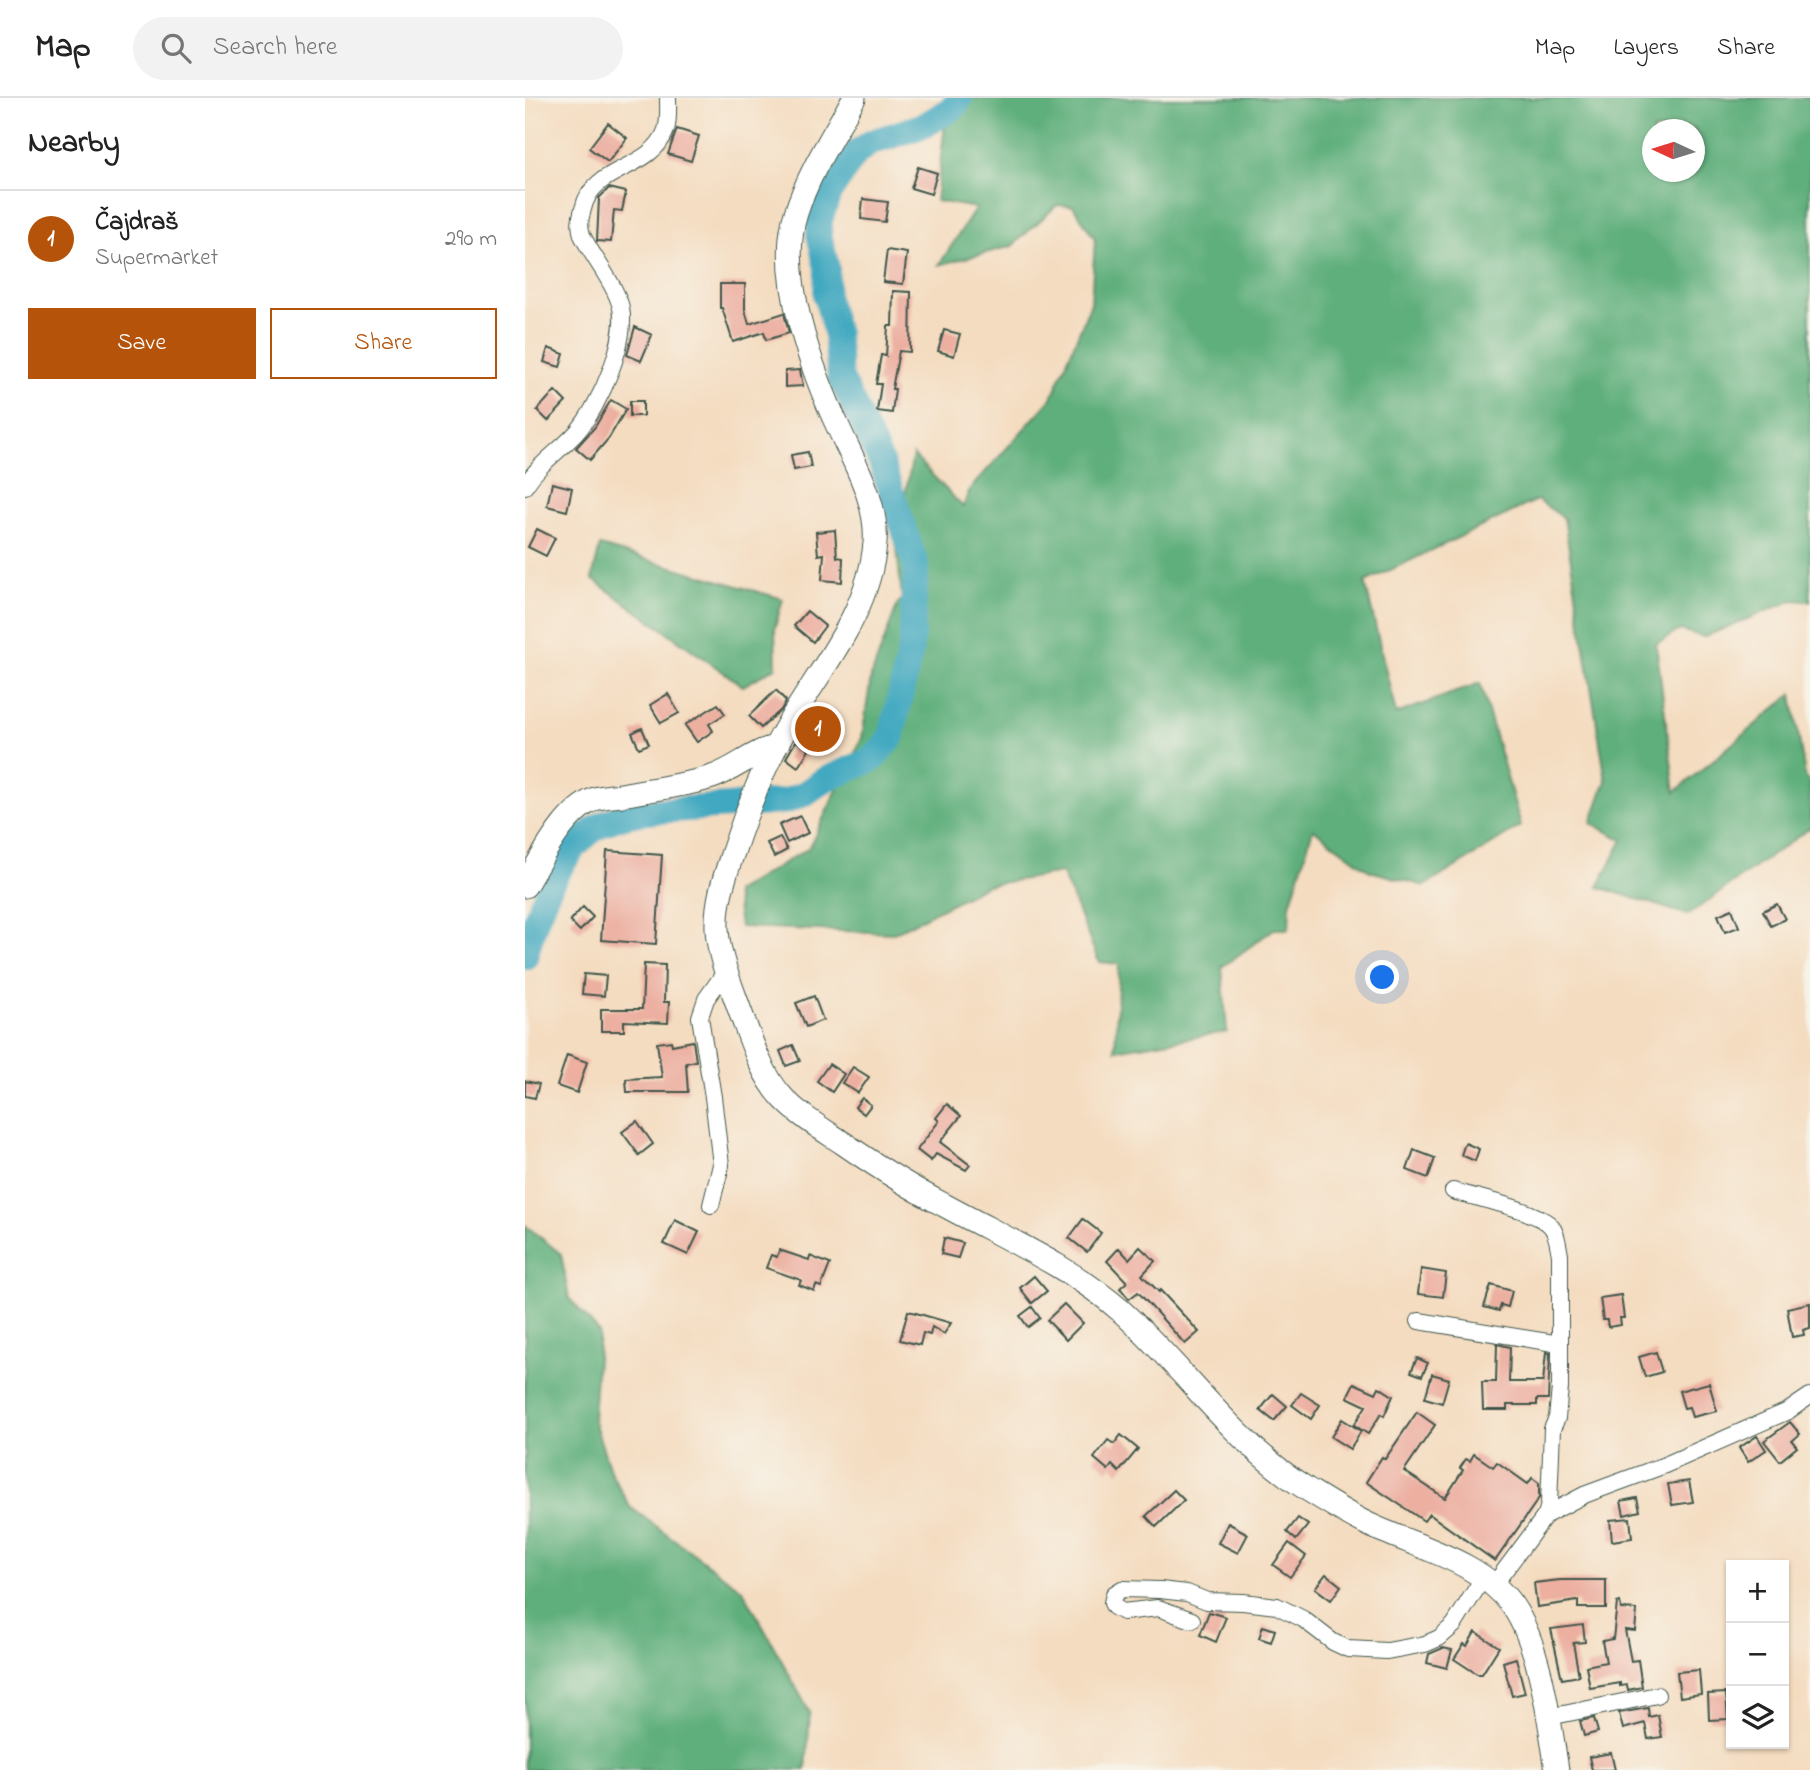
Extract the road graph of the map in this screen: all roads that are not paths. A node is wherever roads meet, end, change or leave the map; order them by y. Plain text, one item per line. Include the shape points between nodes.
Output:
1 (668, 98) edge
2 (854, 98) edge
3 (525, 486) edge
4 (775, 747) junction
5 (525, 886) edge
6 (726, 971) junction
7 (1453, 1191) dead end
8 (712, 1205) dead end
9 (1419, 1321) dead end
10 (1560, 1343) junction
11 (1810, 1396) edge
12 (1546, 1515) junction
13 (1488, 1582) junction
14 (1192, 1620) dead end
15 (1657, 1695) dead end
16 (1549, 1717) junction
17 (1557, 1770) edge

1 - 3 street via 666,129 652,151 601,180 586,195 579,224 582,235 620,302 616,358 597,402 577,432 536,469
2 - 4 main road via 814,168 795,216 790,272 824,397 860,473 876,538 857,613
4 - 5 main road via 714,776 596,799 562,828
4 - 6 main road via 752,796 718,902 717,933
6 - 8 street via 702,1006 700,1017 721,1165
6 - 13 main road via 752,1045 769,1077 782,1097 807,1119 938,1202 1059,1267 1118,1309 1262,1455 1300,1485
7 - 10 street via 1550,1224 1560,1255
9 - 10 street
10 - 12 street via 1560,1388
11 - 12 street via 1788,1410 1665,1465 1584,1494
12 - 13 street
13 - 14 street via 1439,1638 1387,1651 1348,1649 1277,1606 1207,1601 1160,1590 1122,1589 1114,1594 1112,1603 1123,1612 1158,1608
13 - 16 main road via 1514,1607 1526,1629
15 - 16 street
16 - 17 main road

